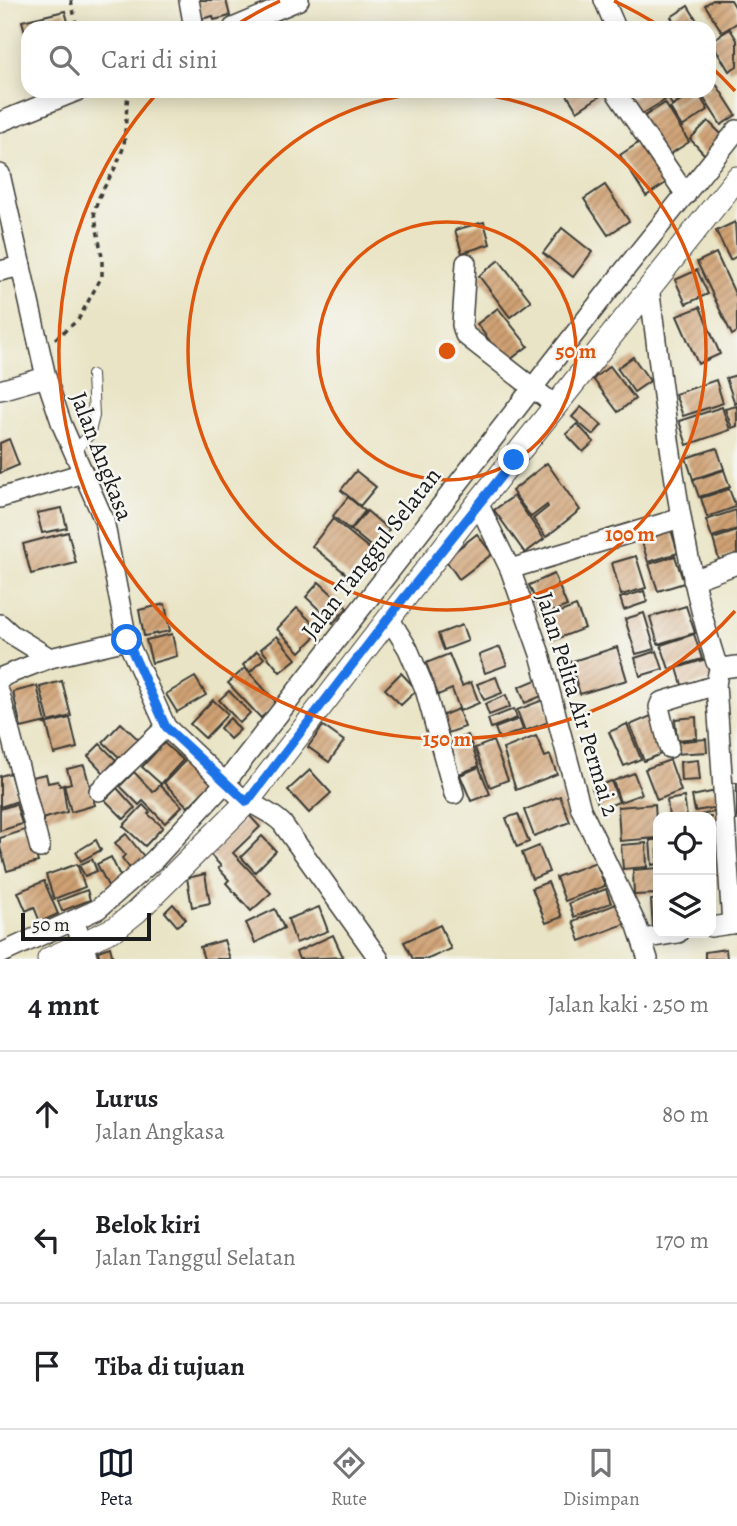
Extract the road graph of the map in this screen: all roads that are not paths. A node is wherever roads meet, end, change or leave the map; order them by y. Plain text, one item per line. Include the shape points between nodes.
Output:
1 (188, 0) edge
2 (299, 0) edge
3 (604, 0) edge
4 (192, 21) edge
5 (250, 21) edge
6 (613, 21) edge
7 (59, 98) edge
8 (620, 98) edge
9 (0, 122) edge
10 (737, 130) edge
11 (0, 174) edge
12 (737, 178) edge
13 (686, 195) junction
14 (466, 263) dead end
15 (21, 266) junction
16 (0, 271) edge
17 (649, 286) junction
18 (92, 375) dead end
19 (46, 377) junction
20 (532, 389) junction
21 (0, 390) edge
22 (556, 406) junction
23 (74, 452) junction
24 (83, 473) junction
25 (0, 498) edge
26 (478, 503) junction
27 (681, 518) junction
28 (737, 564) edge
29 (510, 569) junction
30 (693, 580) junction
31 (379, 585) junction
32 (394, 611) junction
33 (0, 624) edge
34 (127, 640) junction
35 (50, 658) junction
36 (724, 673) edge
37 (0, 680) edge
38 (0, 694) edge
39 (166, 727) junction
40 (669, 748) dead end
41 (100, 791) dead end
42 (235, 791) junction
43 (454, 794) dead end
44 (40, 848) dead end
45 (74, 920) junction
46 (734, 923) edge
47 (716, 926) edge
48 (653, 937) edge
49 (642, 939) junction
50 (85, 951) edge
51 (0, 954) edge
52 (49, 959) edge
53 (379, 959) edge
54 (648, 959) edge

1 - 4 street
2 - 5 street
3 - 6 street
7 - 9 street
8 - 13 street
10 - 13 street, Jalan Tanggul Selatan
11 - 15 street, Jalan Angkasa
12 - 17 street, Jalan Tanggul Selatan
13 - 20 street, Jalan Tanggul Selatan
14 - 20 street via 465,335
15 - 16 street
15 - 19 street, Jalan Angkasa
17 - 22 street, Jalan Tanggul Selatan
17 - 27 street
18 - 23 lane via 92,426
19 - 21 street
19 - 23 street, Jalan Angkasa
20 - 22 street
20 - 31 street, Jalan Tanggul Selatan
22 - 26 street, Jalan Tanggul Selatan
23 - 24 street, Jalan Angkasa
24 - 25 street
24 - 34 street, Jalan Angkasa via 104,520
26 - 29 street, Jalan Pelita Air Permai 2
26 - 32 street, Jalan Tanggul Selatan
27 - 29 street
27 - 30 street
28 - 30 street
29 - 49 street, Jalan Pelita Air Permai 2 via 540,654 581,809
30 - 36 street via 710,643
31 - 32 street
31 - 42 street, Jalan Tanggul Selatan
32 - 42 street, Jalan Tanggul Selatan
32 - 43 street via 425,689
33 - 35 street
34 - 35 street
34 - 39 street, Jalan Angkasa
35 - 37 street
36 - 40 street via 661,702
36 - 46 street
38 - 44 street
39 - 41 street
39 - 42 street, Jalan Angkasa
42 - 45 street, Jalan Tanggul Selatan via 99,909
42 - 50 street, Jalan Tanggul Selatan via 136,912
42 - 53 street, Jalan Angkasa via 272,813 286,828
45 - 50 street
45 - 51 street, Jalan Tanggul Selatan
46 - 47 street
48 - 49 street
49 - 54 street, Jalan Pelita Air Permai 2
50 - 52 street, Jalan Tanggul Selatan

